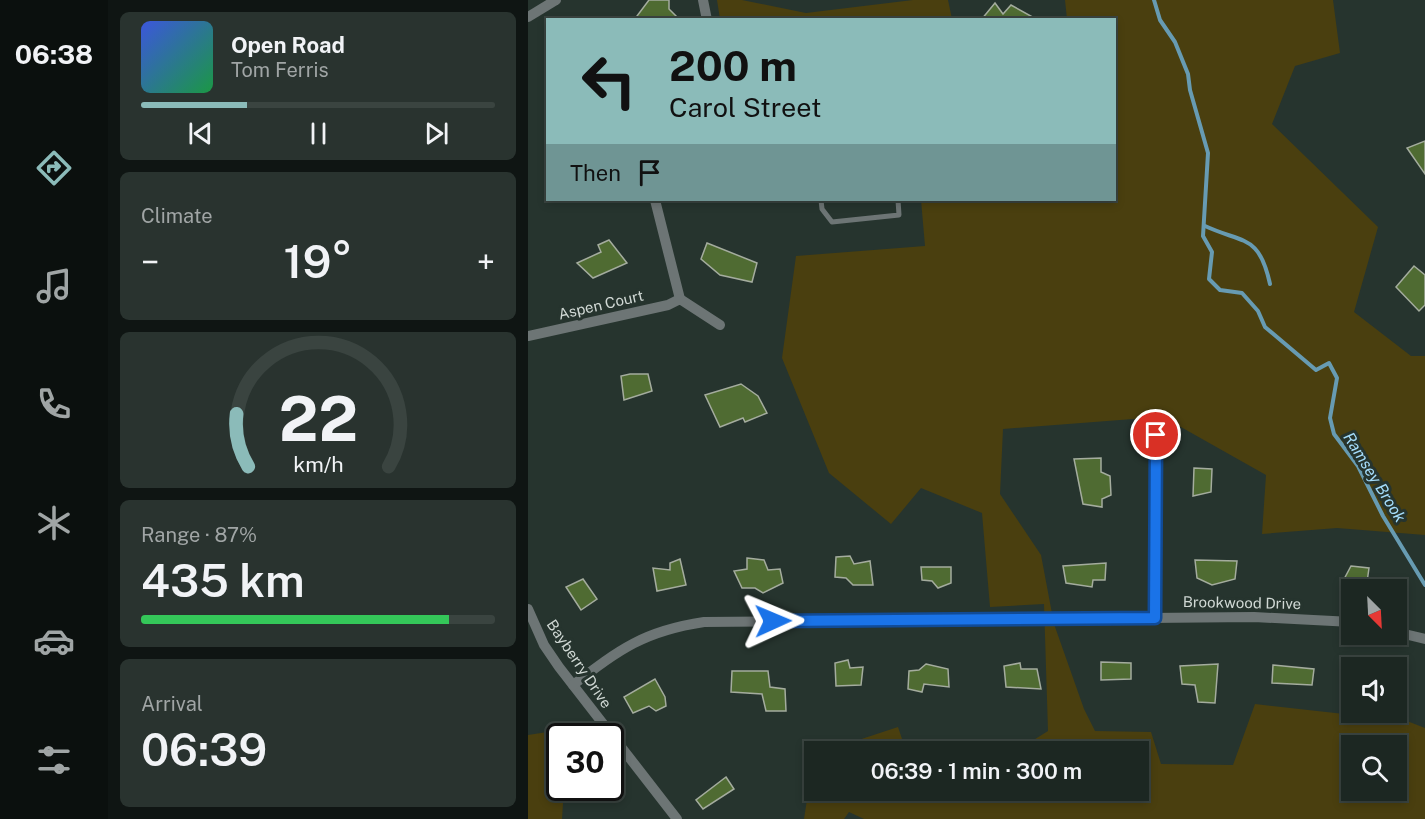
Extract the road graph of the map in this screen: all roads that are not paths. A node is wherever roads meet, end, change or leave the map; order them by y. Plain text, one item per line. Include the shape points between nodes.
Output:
1 (556, 0) edge
2 (703, 0) edge
3 (528, 17) edge
4 (707, 18) edge
5 (655, 201) edge
6 (821, 201) edge
7 (898, 201) edge
8 (680, 299) junction
9 (720, 325) dead end
10 (528, 336) edge
11 (1156, 435) dead end
12 (528, 609) edge
13 (1155, 618) junction
14 (1341, 621) edge
15 (1407, 635) edge
16 (1425, 639) edge
17 (573, 684) junction
18 (677, 819) edge

1 - 3 street
2 - 4 street
5 - 8 street
6 - 7 lane via 832,222 899,214
8 - 9 street
8 - 10 street, Aspen Court
11 - 13 street
12 - 17 street, Bayberry Drive via 544,645
13 - 14 street, Brookwood Drive
13 - 17 street, Brookwood Drive via 704,622 639,638
15 - 16 street
17 - 18 street, Bayberry Drive

